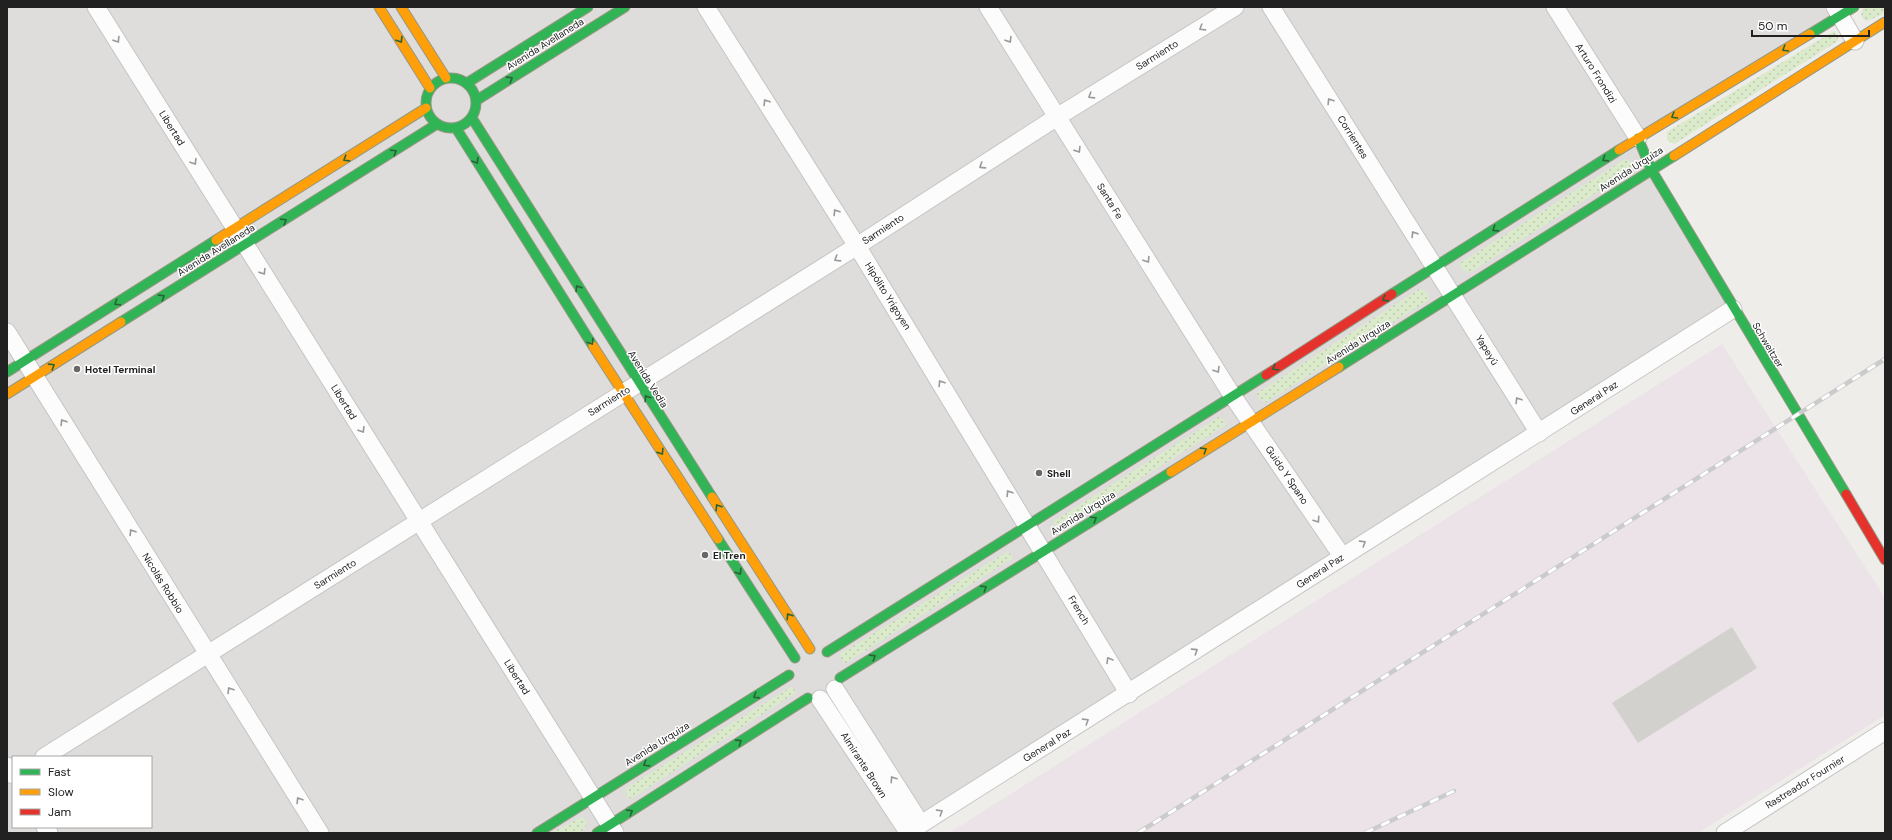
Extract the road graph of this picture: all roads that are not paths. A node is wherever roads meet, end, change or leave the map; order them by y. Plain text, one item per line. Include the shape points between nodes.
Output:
1 (96, 7) edge
2 (379, 7) edge
3 (401, 7) edge
4 (588, 7) edge
5 (625, 7) edge
6 (706, 7) edge
7 (988, 7) edge
8 (1235, 7) edge
9 (1271, 7) edge
10 (1555, 7) edge
11 (1843, 10) edge
12 (1885, 22) edge
13 (1855, 41) junction
14 (446, 78) junction
15 (467, 83) junction
16 (430, 88) junction
17 (477, 100) junction
18 (426, 108) junction
19 (1057, 117) junction
20 (472, 118) junction
21 (437, 124) junction
22 (456, 128) junction
23 (1638, 138) junction
24 (1651, 169) junction
25 (235, 228) junction
26 (246, 245) junction
27 (857, 246) junction
28 (1435, 267) junction
29 (1453, 296) junction
30 (1734, 309) junction
31 (7, 332) edge
32 (25, 361) junction
33 (7, 372) edge
34 (35, 377) junction
35 (638, 383) junction
36 (622, 393) junction
37 (7, 394) edge
38 (1232, 395) junction
39 (1250, 422) junction
40 (1539, 433) junction
41 (419, 521) junction
42 (1029, 526) junction
43 (1044, 551) junction
44 (1342, 556) junction
45 (1885, 560) edge
46 (810, 649) junction
47 (827, 652) junction
48 (208, 654) junction
49 (795, 658) junction
50 (835, 658) dead end
51 (789, 675) junction
52 (838, 679) junction
53 (1129, 694) junction
54 (814, 698) junction
55 (1885, 731) edge
56 (46, 756) edge
57 (593, 797) junction
58 (607, 830) edge
59 (912, 830) edge
60 (320, 833) edge
61 (537, 833) edge
62 (1725, 833) edge

1 -> 25 street, Libertad
2 -> 16 main road
3 - 14 main road
4 - 15 main road, Avenida Avellaneda
17 -> 5 main road, Avenida Avellaneda
27 -> 6 street, Hipólito Yrigoyen
7 -> 19 street, Santa Fe
8 -> 19 street, Sarmiento
28 -> 9 street, Corrientes
10 - 23 street, Arturo Frondizi
11 - 13 street
11 -> 23 main road, Avenida Urquiza
12 - 13 main road, Avenida Urquiza
13 - 24 main road, Avenida Urquiza
14 - 15 main road via 457,78
14 - 16 main road
15 - 17 main road via 472,87
16 - 18 main road
17 - 20 main road
18 - 21 main road
18 -> 25 main road, Avenida Avellaneda
19 -> 27 street, Sarmiento
19 -> 38 street, Santa Fe
20 - 22 main road via 468,123
35 -> 20 main road, Avenida Vedia
21 - 22 main road
26 -> 21 main road, Avenida Avellaneda
22 -> 36 main road
23 - 24 main road, Schweitzer
23 -> 28 main road, Avenida Urquiza
24 - 29 main road, Avenida Urquiza
24 - 30 main road, Schweitzer
25 - 26 street, Libertad
25 -> 32 main road, Avenida Avellaneda
34 -> 26 main road, Avenida Avellaneda
26 -> 41 street, Libertad
27 -> 35 street, Sarmiento
42 -> 27 street, Hipólito Yrigoyen
28 - 29 street, Yapeyú
28 -> 38 main road, Avenida Urquiza
29 - 39 main road, Avenida Urquiza
40 -> 29 street, Yapeyú
30 - 40 street, General Paz
30 - 45 main road, Schweitzer
31 - 32 street, Nicolás Robbio
32 - 33 main road, Avenida Avellaneda
32 - 34 street, Nicolás Robbio
34 - 37 main road, Avenida Avellaneda
48 -> 34 street, Nicolás Robbio
35 - 36 street, Sarmiento
46 -> 35 main road, Avenida Vedia
36 - 41 street, Sarmiento
36 -> 49 main road
38 - 39 street, Guido Y Spano
38 - 42 main road, Avenida Urquiza
43 -> 39 main road, Avenida Urquiza
39 -> 44 street, Guido Y Spano
44 -> 40 street, General Paz
41 - 48 street, Sarmiento
41 - 57 street, Libertad
42 - 43 street, French
42 - 47 main road, Avenida Urquiza
52 -> 43 main road, Avenida Urquiza
53 -> 43 street, French
53 -> 44 street, General Paz
46 - 47 main road via 816,648
46 - 49 main road
47 - 50 main road
48 - 56 street, Sarmiento
60 -> 48 street, Nicolás Robbio
49 - 51 main road
51 - 54 main road via 794,688
51 -> 57 main road, Avenida Urquiza
52 - 54 main road, Avenida Urquiza via 827,697
59 -> 52 street, Almirante Brown
59 -> 53 street, General Paz
58 -> 54 main road
54 - 59 street, Almirante Brown
55 - 62 street, Rastreador Fournier
57 - 58 street, Libertad
57 - 61 main road, Avenida Urquiza

